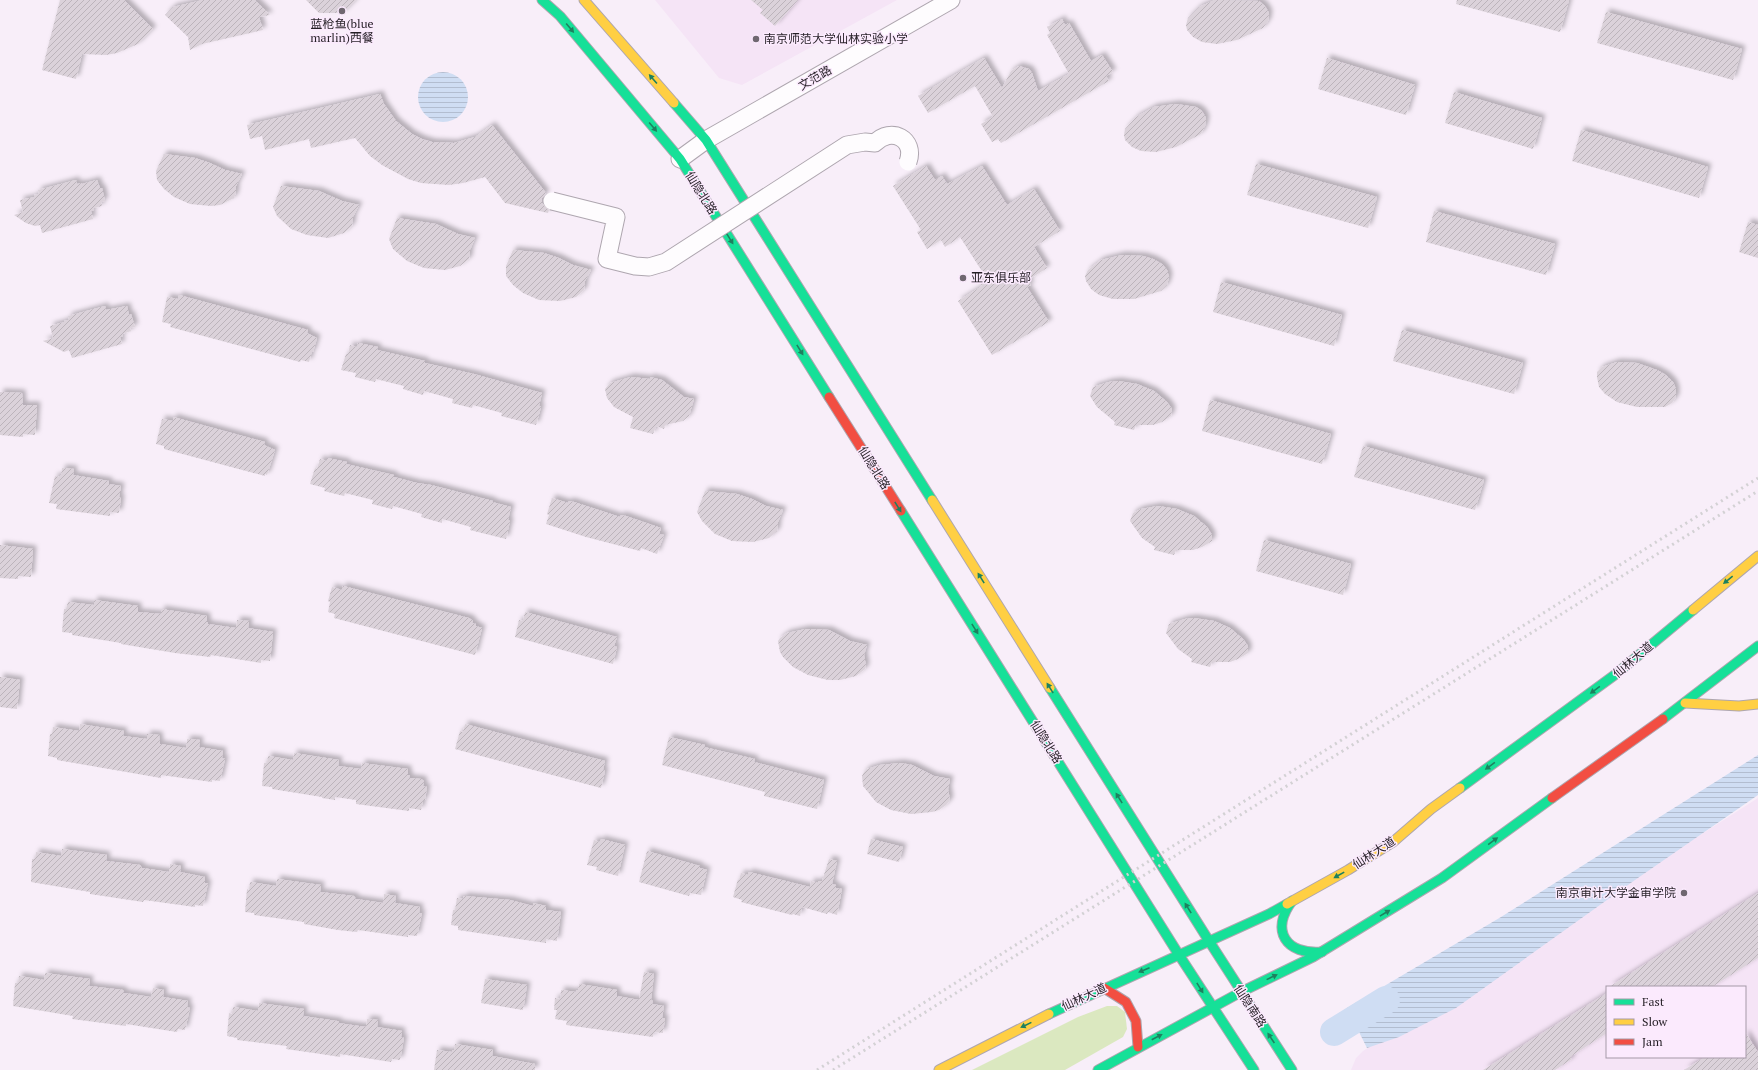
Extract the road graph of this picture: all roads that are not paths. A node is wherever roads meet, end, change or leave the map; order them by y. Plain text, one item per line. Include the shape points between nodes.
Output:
1 (542, 0) edge
2 (584, 0) edge
3 (951, 0) edge
4 (706, 140) junction
5 (680, 159) junction
6 (908, 162) dead end
7 (552, 201) dead end
8 (1758, 556) edge
9 (1758, 646) edge
10 (1685, 703) junction
11 (1758, 704) edge
12 (1292, 901) junction
13 (1209, 941) junction
14 (1322, 952) junction
15 (1179, 955) junction
16 (1104, 988) junction
17 (1241, 992) junction
18 (1213, 1008) junction
19 (1138, 1047) junction
20 (939, 1070) edge
21 (1098, 1070) edge
22 (1254, 1070) edge
23 (1292, 1070) edge

1 -> 5 main road, 仙隐北路 via 560,16
4 -> 2 main road
3 - 4 street, 文范路
4 - 5 street, 文范路
13 -> 4 main road
5 -> 15 main road, 仙隐北路
6 - 7 street, bridge via 908,146 895,135 884,136 875,143 860,142 847,145 666,262 649,267 607,259 616,217
8 -> 12 main road, 仙林大道 via 1616,674 1431,809 1393,842
9 - 10 main road
10 - 11 main road via 1739,706
14 -> 10 main road via 1442,878
12 - 13 main road, 仙林大道
12 - 14 main road via 1283,913 1283,936 1300,952
13 - 15 main road, 仙林大道
13 - 17 main road, 仙隐南路
17 -> 14 main road
15 -> 16 main road, 仙林大道
15 -> 18 main road
16 - 19 main road via 1126,1002 1136,1021
16 -> 20 main road, 仙林大道
17 - 18 main road
23 -> 17 main road, 仙隐南路
19 -> 18 main road
18 - 22 main road
19 - 21 main road

